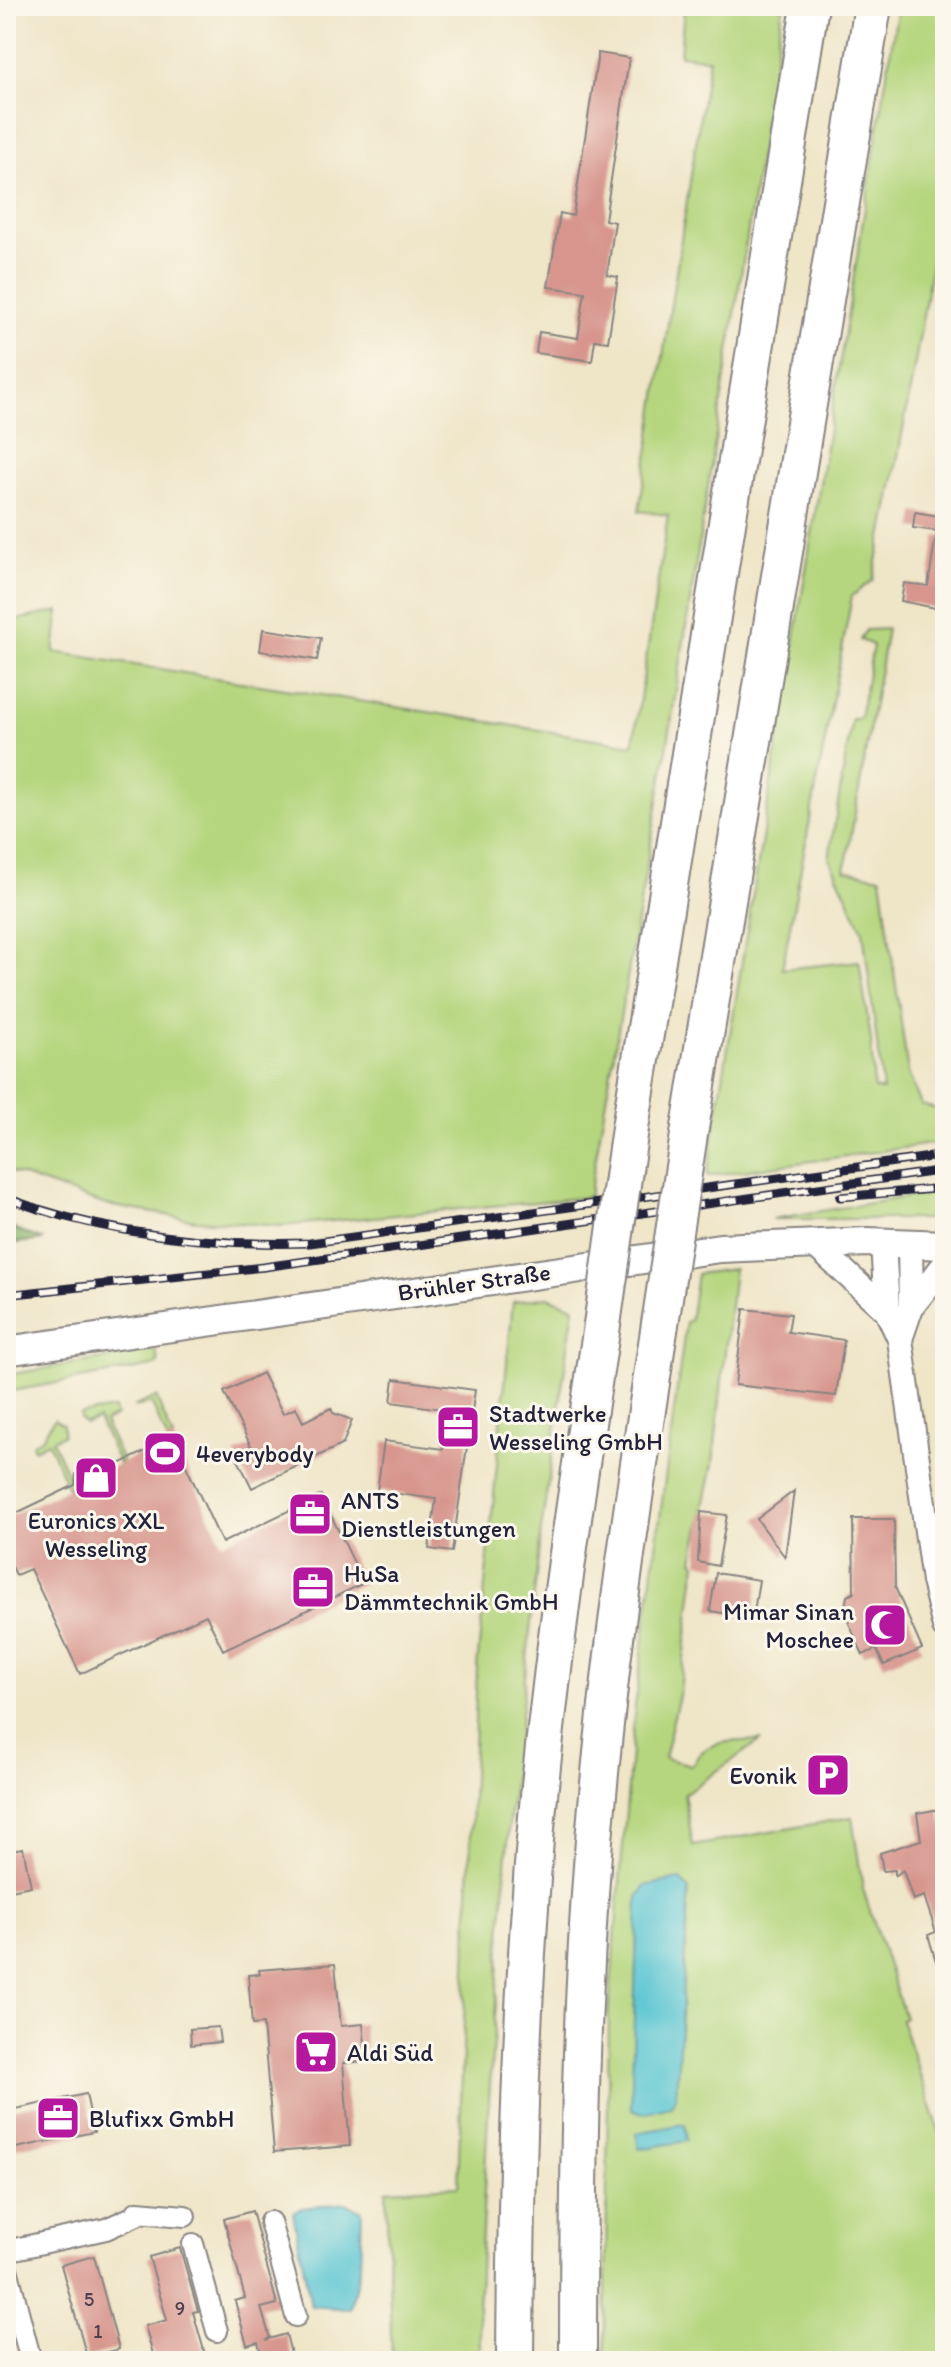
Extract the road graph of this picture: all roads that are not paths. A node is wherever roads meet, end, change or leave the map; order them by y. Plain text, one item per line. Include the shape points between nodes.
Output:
1 (810, 6) edge
2 (873, 6) edge
3 (896, 1242) junction
4 (813, 1243) junction
5 (945, 1245) edge
6 (945, 1264) edge
7 (899, 1309) junction
8 (6, 1351) edge
9 (945, 1627) edge
10 (185, 2216) dead end
11 (270, 2222) dead end
12 (193, 2244) dead end
13 (6, 2251) edge
14 (6, 2265) edge
15 (296, 2316) dead end
16 (217, 2331) dead end
17 (31, 2361) edge
18 (515, 2361) edge
19 (578, 2361) edge

1 - 18 highway, bridge via 630,1128 569,1543 537,1818 516,2150
2 - 19 highway, bridge via 625,1553 596,1815 584,1989
3 - 4 main road, Brühler Straße
3 - 5 main road, Brühler Straße
3 - 7 street
4 - 7 street
4 - 8 main road, Brühler Straße via 720,1248
6 - 7 street
7 - 9 street via 934,1581
10 - 13 street via 137,2214 106,2229
11 - 15 street
12 - 16 street
14 - 17 street

